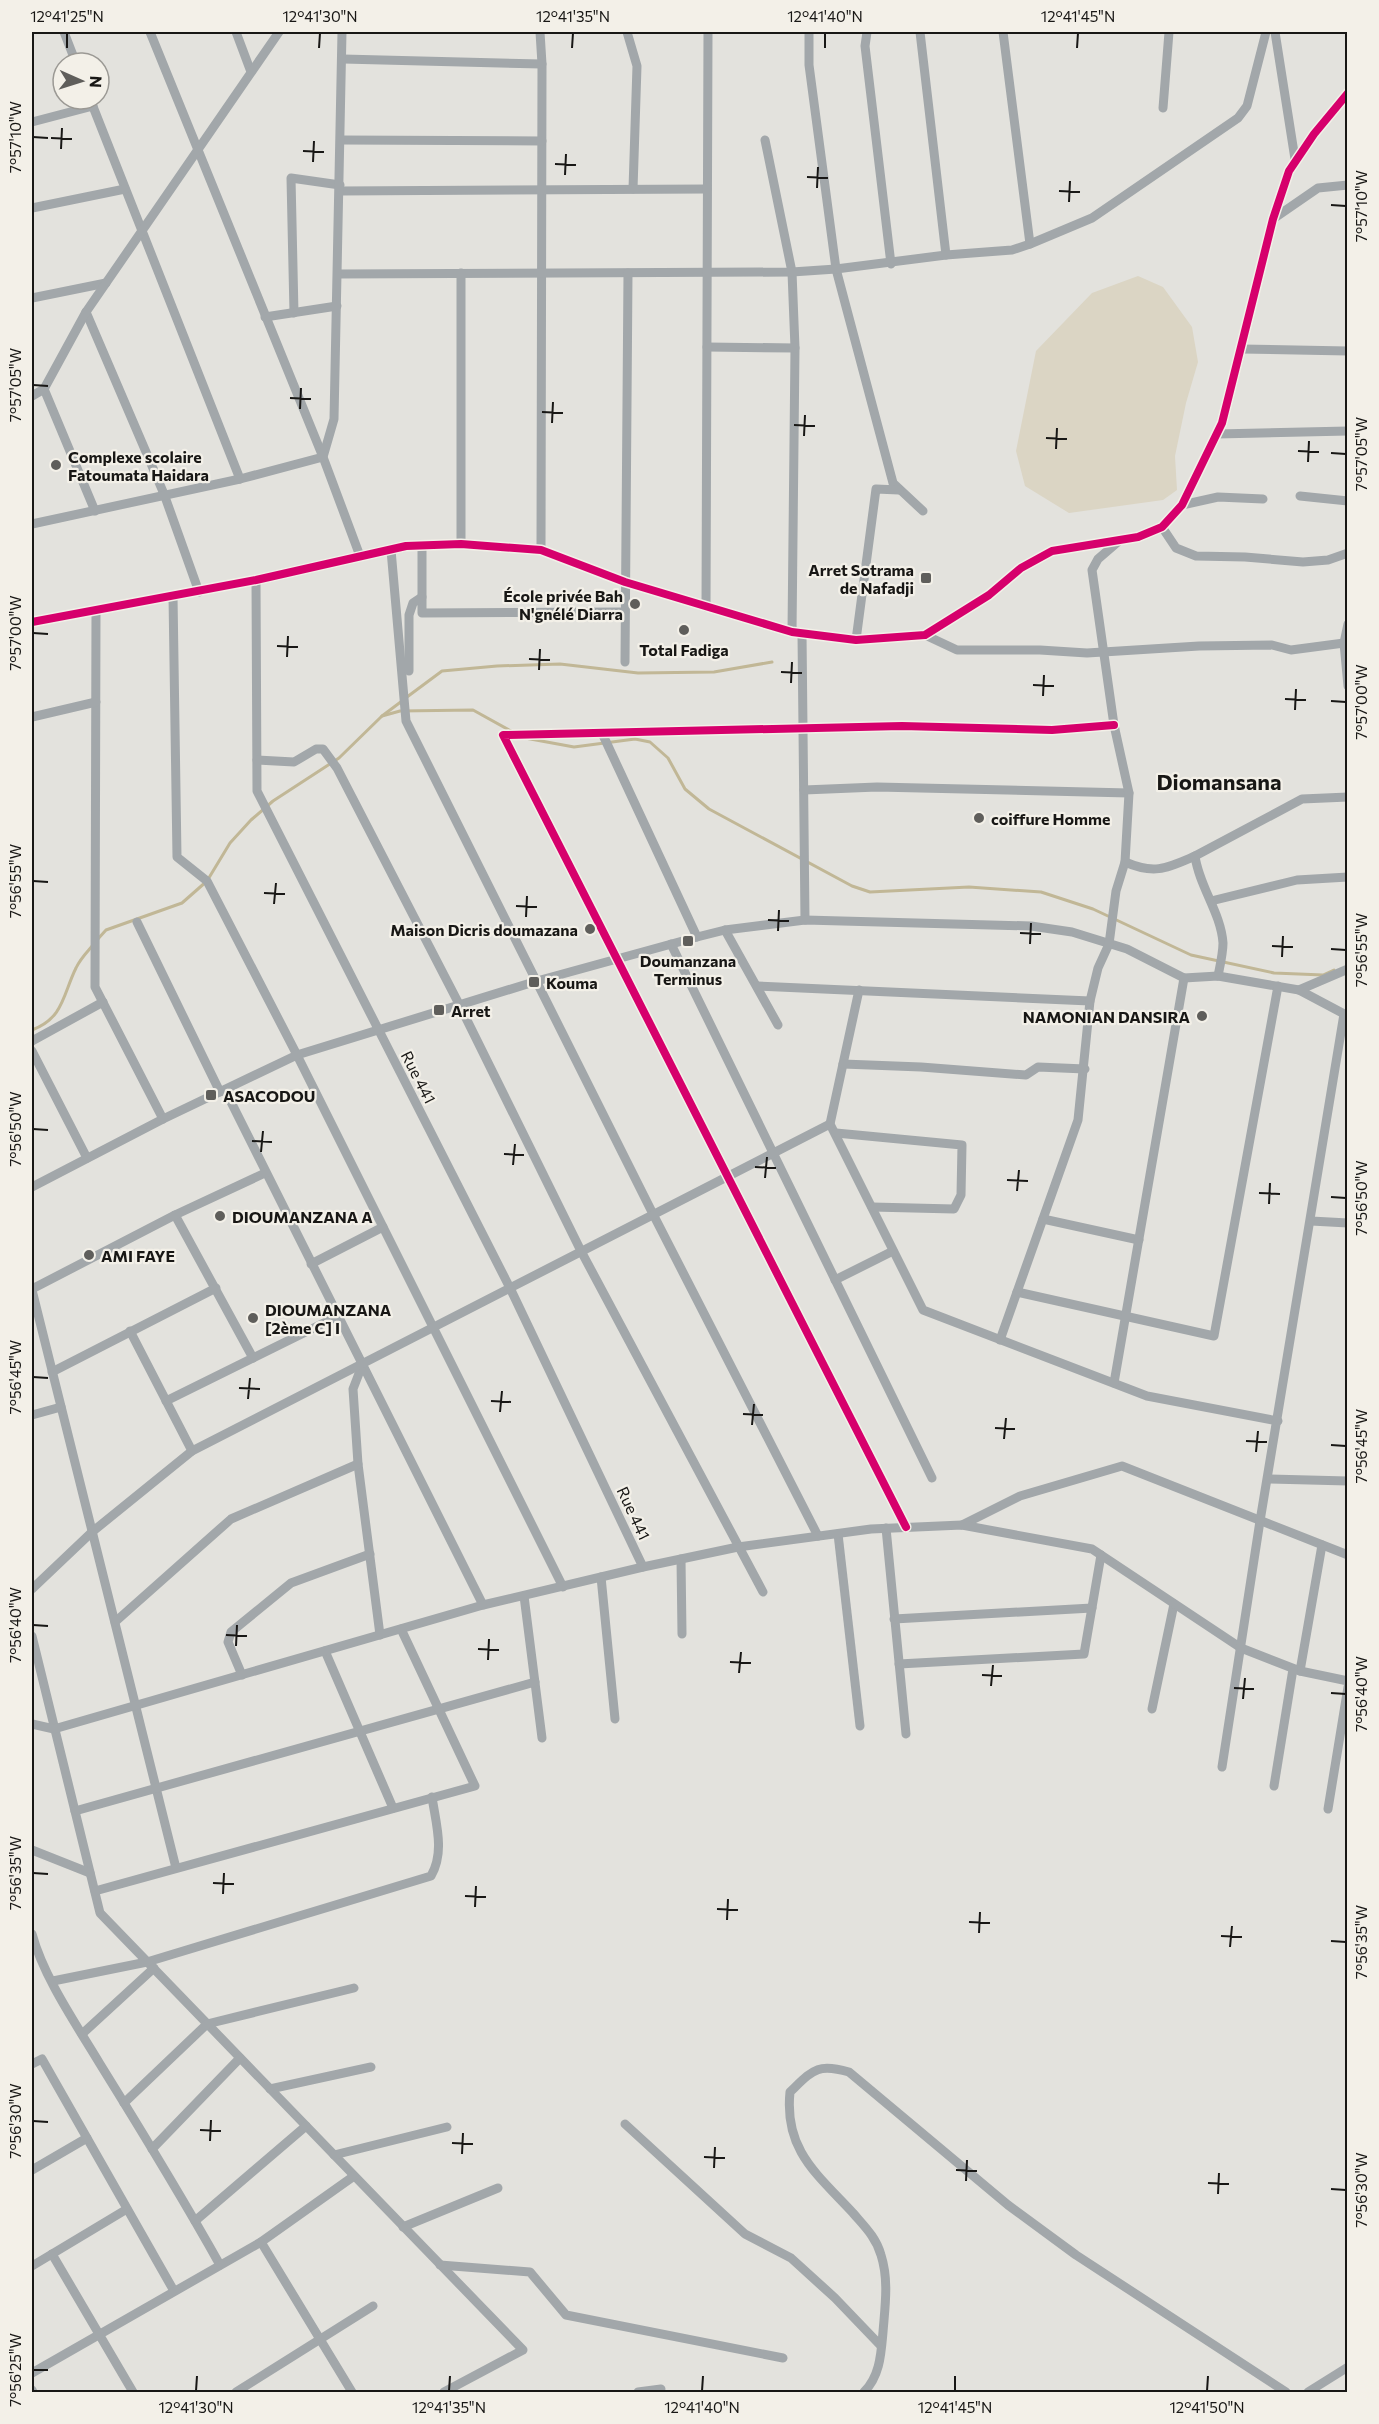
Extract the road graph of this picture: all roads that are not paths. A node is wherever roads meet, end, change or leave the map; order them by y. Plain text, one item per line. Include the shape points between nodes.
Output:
1 (64, 32) edge
2 (150, 32) edge
3 (236, 32) edge
4 (279, 32) edge
5 (342, 32) edge
6 (540, 32) edge
7 (627, 32) edge
8 (708, 32) edge
9 (809, 32) edge
10 (867, 32) edge
11 (920, 32) edge
12 (1003, 32) edge
13 (1169, 32) edge
14 (1266, 32) edge
15 (1275, 32) edge
16 (71, 51) edge
17 (343, 59) junction
18 (542, 64) junction
19 (251, 72) junction
20 (1347, 93) edge
21 (1163, 108) dead end
22 (65, 111) edge
23 (96, 111) edge
24 (32, 122) edge
25 (341, 140) junction
26 (765, 140) dead end
27 (542, 141) junction
28 (198, 149) junction
29 (1295, 159) junction
30 (1347, 185) edge
31 (340, 188) junction
32 (126, 189) junction
33 (633, 189) junction
34 (707, 189) junction
35 (542, 190) junction
36 (32, 208) edge
37 (1273, 219) junction
38 (143, 229) junction
39 (1029, 244) junction
40 (946, 255) junction
41 (891, 264) junction
42 (836, 269) junction
43 (707, 272) junction
44 (792, 272) junction
45 (461, 273) junction
46 (542, 273) junction
47 (628, 273) junction
48 (338, 274) junction
49 (106, 283) junction
50 (32, 298) edge
51 (337, 306) junction
52 (86, 312) junction
53 (294, 313) junction
54 (265, 317) junction
55 (707, 347) junction
56 (795, 348) junction
57 (1240, 349) junction
58 (1347, 351) edge
59 (44, 389) junction
60 (32, 396) edge
61 (1347, 431) edge
62 (1217, 434) junction
63 (323, 457) junction
64 (240, 479) junction
65 (898, 490) junction
66 (164, 494) junction
67 (1300, 496) dead end
68 (1263, 499) dead end
69 (1347, 501) edge
70 (1182, 505) junction
71 (95, 511) junction
72 (923, 511) dead end
73 (32, 524) edge
74 (1162, 527) junction
75 (1121, 540) junction
76 (461, 544) junction
77 (422, 545) junction
78 (391, 550) junction
79 (541, 550) junction
80 (1347, 553) edge
81 (360, 556) junction
82 (256, 580) junction
83 (625, 582) junction
84 (199, 592) junction
85 (173, 596) junction
86 (422, 597) junction
87 (706, 607) junction
88 (96, 611) junction
89 (625, 612) junction
90 (32, 622) edge
91 (1347, 624) edge
92 (797, 632) junction
93 (925, 635) junction
94 (856, 640) junction
95 (1344, 643) junction
96 (1105, 651) junction
97 (625, 662) dead end
98 (409, 671) dead end
99 (1347, 686) edge
100 (96, 702) junction
101 (32, 717) edge
102 (1114, 725) junction
103 (803, 729) junction
104 (602, 734) junction
105 (257, 760) junction
106 (804, 790) junction
107 (1129, 793) junction
108 (1347, 797) edge
109 (1195, 856) junction
110 (1125, 862) junction
111 (1347, 877) edge
112 (1211, 901) junction
113 (805, 920) junction
114 (137, 922) dead end
115 (725, 930) junction
116 (697, 937) junction
117 (671, 944) junction
118 (1109, 944) junction
119 (618, 959) junction
120 (1347, 969) edge
121 (1218, 976) junction
122 (1184, 978) junction
123 (537, 981) junction
124 (757, 986) junction
125 (1278, 986) junction
126 (860, 990) junction
127 (1299, 990) junction
128 (1090, 1001) junction
129 (103, 1002) junction
130 (460, 1006) junction
131 (1346, 1015) edge
132 (778, 1025) dead end
133 (378, 1029) junction
134 (32, 1041) edge
135 (32, 1051) edge
136 (297, 1055) junction
137 (843, 1064) junction
138 (1085, 1069) junction
139 (222, 1091) junction
140 (163, 1119) junction
141 (830, 1124) junction
142 (836, 1133) junction
143 (773, 1153) junction
144 (87, 1158) junction
145 (265, 1173) junction
146 (728, 1176) junction
147 (32, 1187) edge
148 (872, 1207) junction
149 (653, 1214) junction
150 (175, 1215) junction
151 (1043, 1219) junction
152 (1311, 1221) junction
153 (1347, 1223) edge
154 (383, 1227) junction
155 (1139, 1240) junction
156 (581, 1251) junction
157 (893, 1251) junction
158 (311, 1264) junction
159 (835, 1280) junction
160 (216, 1288) junction
161 (510, 1288) junction
162 (32, 1289) edge
163 (1017, 1292) junction
164 (1126, 1315) junction
165 (338, 1316) junction
166 (433, 1328) junction
167 (130, 1331) junction
168 (1000, 1340) junction
169 (253, 1358) junction
170 (363, 1364) junction
171 (52, 1372) junction
172 (1114, 1383) junction
173 (166, 1401) junction
174 (61, 1407) junction
175 (32, 1415) edge
176 (1278, 1421) junction
177 (192, 1451) junction
178 (358, 1464) junction
179 (932, 1478) dead end
180 (1268, 1479) junction
181 (1347, 1481) edge
182 (1260, 1521) junction
183 (962, 1525) junction
184 (906, 1527) junction
185 (886, 1528) junction
186 (92, 1532) junction
187 (838, 1534) junction
188 (818, 1536) junction
189 (1322, 1545) junction
190 (738, 1547) junction
191 (370, 1554) junction
192 (1101, 1555) junction
193 (1347, 1555) edge
194 (681, 1559) junction
195 (643, 1567) junction
196 (601, 1577) junction
197 (562, 1587) junction
198 (32, 1588) edge
199 (763, 1592) dead end
200 (524, 1596) junction
201 (1174, 1604) junction
202 (483, 1605) junction
203 (1092, 1608) junction
204 (894, 1619) junction
205 (115, 1622) junction
206 (400, 1629) junction
207 (682, 1634) dead end
208 (380, 1635) junction
209 (32, 1636) edge
210 (1241, 1648) junction
211 (325, 1651) junction
212 (899, 1664) junction
213 (1297, 1670) junction
214 (242, 1675) junction
215 (1347, 1681) edge
216 (535, 1682) junction
217 (1347, 1687) edge
218 (135, 1705) junction
219 (438, 1709) junction
220 (1152, 1709) dead end
221 (615, 1719) dead end
222 (32, 1724) edge
223 (860, 1726) dead end
224 (54, 1729) junction
225 (359, 1731) junction
226 (906, 1734) dead end
227 (542, 1738) dead end
228 (1222, 1767) dead end
229 (1274, 1786) dead end
230 (156, 1788) junction
231 (432, 1797) junction
232 (393, 1808) junction
233 (1328, 1809) dead end
234 (75, 1811) junction
235 (32, 1850) edge
236 (176, 1868) junction
237 (90, 1873) junction
238 (94, 1891) junction
239 (32, 1934) edge
240 (35, 1958) edge
241 (150, 1965) junction
242 (53, 1981) junction
243 (354, 1988) dead end
244 (207, 2024) junction
245 (82, 2034) junction
246 (240, 2058) junction
247 (32, 2064) edge
248 (371, 2067) dead end
249 (270, 2089) junction
250 (124, 2103) junction
251 (625, 2124) dead end
252 (306, 2126) junction
253 (447, 2127) dead end
254 (87, 2138) junction
255 (152, 2149) junction
256 (334, 2155) junction
257 (32, 2170) edge
258 (354, 2176) junction
259 (498, 2188) dead end
260 (128, 2209) junction
261 (195, 2221) junction
262 (403, 2226) junction
263 (261, 2242) junction
264 (52, 2254) junction
265 (220, 2265) junction
266 (440, 2265) junction
267 (32, 2266) edge
268 (174, 2291) junction
269 (373, 2306) dead end
270 (99, 2335) junction
271 (321, 2341) junction
272 (881, 2346) junction
273 (783, 2358) dead end
274 (1347, 2367) edge
275 (32, 2373) edge
276 (661, 2389) dead end
277 (133, 2392) edge
278 (236, 2392) edge
279 (352, 2392) edge
280 (444, 2392) edge
281 (638, 2392) edge
282 (864, 2392) edge
283 (1286, 2392) edge
284 (1308, 2392) edge

1 - 16 street
2 - 28 street
3 - 19 street
4 - 19 street
5 - 17 street
6 - 18 street
7 - 33 street via 637,66
8 - 34 street
9 - 42 street via 809,65
10 - 41 street via 865,46
11 - 40 street
12 - 39 street
13 - 21 street
14 - 39 street via 1247,106 1238,117 1092,218
15 - 29 street
17 - 18 street
17 - 25 street
18 - 27 street
19 - 28 street
20 - 29 street
22 - 24 street
23 - 32 street
25 - 27 street
25 - 31 street
26 - 44 street
27 - 35 street
28 - 38 street
28 - 54 street
29 - 37 street
30 - 37 street via 1318,188
31 - 35 street
31 - 48 street
31 - 53 street via 291,178
32 - 36 street
32 - 38 street
33 - 34 street
33 - 35 street
34 - 43 street
35 - 46 street
37 - 57 street
38 - 49 street
38 - 64 street
39 - 40 street via 1012,250
40 - 41 street
41 - 42 street
42 - 44 street
42 - 65 street
43 - 44 street
43 - 47 street
43 - 55 street
44 - 56 street
45 - 46 street
45 - 48 street
45 - 76 street
46 - 47 street
46 - 79 street
47 - 83 street
48 - 51 street
49 - 50 street
49 - 52 street
51 - 53 street
51 - 63 street via 334,419
52 - 59 street
52 - 66 street
53 - 54 street
54 - 63 street
55 - 56 street
55 - 87 street
56 - 92 street
57 - 58 street
57 - 62 street
59 - 60 street
59 - 71 street
61 - 62 street
62 - 70 street
63 - 64 street
63 - 81 street
64 - 66 street
65 - 72 street
65 - 94 street via 876,489
66 - 71 street
66 - 84 street
67 - 69 street
68 - 70 street via 1218,497
70 - 74 street
71 - 73 street
74 - 75 street
74 - 80 street via 1176,548 1196,556 1303,562 1328,560
75 - 93 street via 1052,551
75 - 96 street via 1098,559 1092,570
76 - 77 street
76 - 79 street
77 - 78 street
77 - 86 street
78 - 81 street
78 - 123 street via 406,721
79 - 83 street
81 - 82 street
82 - 84 street
82 - 105 street, Rue 441
83 - 87 street
83 - 89 street
84 - 85 street
85 - 88 street
85 - 136 street via 177,857 207,881
86 - 89 street via 422,613
86 - 98 street via 412,603 409,615
87 - 92 street
88 - 90 street
88 - 100 street
89 - 97 street
91 - 95 street
92 - 94 street
92 - 103 street
93 - 94 street
93 - 96 street via 957,650
95 - 96 street via 1291,650 1272,645
95 - 99 street
96 - 102 street
100 - 101 street
100 - 129 street via 95,987
102 - 103 street via 1052,730 902,726
102 - 107 street
103 - 104 street
103 - 106 street
104 - 116 street
104 - 119 street via 504,735
105 - 130 street via 294,762 323,749 337,768
105 - 133 street, Rue 441 via 257,791
106 - 107 street via 877,787
106 - 113 street
107 - 110 street
108 - 109 street via 1302,799
109 - 110 street via 1166,868 1143,870
109 - 112 street
110 - 118 street via 1116,891
111 - 112 street via 1297,880
112 - 121 street via 1223,942
113 - 115 street
113 - 118 street via 1030,926 1072,932
114 - 139 street
115 - 116 street
115 - 124 street
116 - 117 street
117 - 119 street
117 - 143 street
118 - 122 street
118 - 128 street
119 - 123 street
119 - 146 street
120 - 127 street
121 - 122 street
121 - 125 street
122 - 155 street
123 - 130 street
123 - 149 street
124 - 126 street
124 - 132 street
125 - 127 street
125 - 164 street via 1214,1336
126 - 128 street
126 - 137 street
127 - 131 street
128 - 138 street
129 - 134 street
129 - 140 street
130 - 133 street
130 - 156 street
131 - 152 street
133 - 136 street
133 - 161 street, Rue 441
135 - 144 street
136 - 139 street
136 - 154 street
137 - 138 street via 1026,1075 1038,1067
137 - 141 street
138 - 151 street via 1078,1120
139 - 140 street
139 - 145 street
140 - 144 street
141 - 142 street
141 - 143 street
142 - 148 street
142 - 148 street via 962,1145 961,1195 954,1209
143 - 146 street
143 - 159 street
144 - 147 street
145 - 150 street
145 - 158 street
146 - 149 street
146 - 184 street
148 - 157 street
149 - 156 street
149 - 188 street
150 - 160 street
150 - 162 street
151 - 155 street
151 - 163 street
152 - 153 street
152 - 176 street
154 - 158 street
154 - 166 street
155 - 164 street
156 - 161 street
156 - 190 street
157 - 159 street
157 - 168 street via 922,1310
158 - 165 street
159 - 179 street
160 - 167 street
160 - 169 street
161 - 166 street
161 - 195 street, Rue 441
162 - 171 street
163 - 164 street
163 - 168 street
164 - 172 street
165 - 169 street
165 - 170 street
166 - 170 street
166 - 197 street
167 - 171 street
167 - 173 street
168 - 172 street
169 - 173 street
170 - 177 street
170 - 178 street via 353,1389
170 - 202 street
171 - 174 street
172 - 176 street via 1146,1396
173 - 177 street
174 - 175 street
174 - 186 street
176 - 180 street
177 - 186 street
178 - 191 street
178 - 205 street via 231,1519
180 - 181 street
180 - 182 street
182 - 183 street via 1117,1467 1020,1496
182 - 189 street
182 - 210 street
183 - 184 street
183 - 192 street via 1092,1549
184 - 185 street
185 - 187 street
185 - 204 street
186 - 198 street
186 - 205 street
187 - 188 street
187 - 223 street
188 - 190 street
189 - 193 street
189 - 213 street
190 - 194 street
190 - 199 street
191 - 208 street
191 - 214 street via 291,1583 231,1632 228,1642
192 - 201 street
192 - 203 street
194 - 195 street
194 - 207 street
195 - 196 street
196 - 197 street
196 - 221 street
197 - 200 street
200 - 202 street
200 - 216 street
201 - 210 street
201 - 220 street
202 - 206 street
203 - 204 street
203 - 212 street via 1084,1654
204 - 212 street
205 - 218 street
206 - 208 street
206 - 219 street
208 - 211 street
209 - 224 street
210 - 213 street
210 - 228 street
211 - 214 street
211 - 225 street
212 - 226 street
213 - 215 street
213 - 229 street
214 - 218 street
216 - 219 street
216 - 227 street
217 - 233 street
218 - 224 street
218 - 230 street
219 - 225 street
219 - 231 street via 475,1785
222 - 224 street
224 - 234 street
225 - 230 street
225 - 232 street
230 - 234 street
230 - 236 street
231 - 232 street
231 - 241 street via 440,1849 431,1876
232 - 236 street
234 - 237 street
235 - 237 street
236 - 238 street
237 - 238 street
238 - 241 street via 100,1913
239 - 240 street
240 - 242 street
241 - 242 street
241 - 244 street
241 - 245 street
242 - 245 street
243 - 244 street
244 - 246 street
244 - 250 street
245 - 250 street
246 - 249 street
246 - 255 street
247 - 254 street via 42,2059
248 - 249 street
249 - 252 street
250 - 255 street
251 - 272 street via 745,2234 791,2258
252 - 256 street
252 - 261 street
253 - 256 street
254 - 257 street
254 - 260 street
255 - 261 street
256 - 258 street
258 - 262 street
258 - 263 street
259 - 262 street
260 - 264 street
260 - 268 street
261 - 265 street
262 - 266 street
263 - 265 street
263 - 271 street
264 - 267 street
264 - 270 street
265 - 268 street
266 - 273 street via 530,2272 566,2314
266 - 280 street via 523,2350
268 - 270 street
269 - 271 street
270 - 275 street
270 - 277 street
271 - 278 street
271 - 279 street
272 - 282 street via 873,2383
272 - 283 street via 887,2286 881,2255 872,2234 795,2144 788,2112 790,2092 809,2073 829,2066 849,2072 1008,2205 1076,2255
274 - 284 street
276 - 281 street

